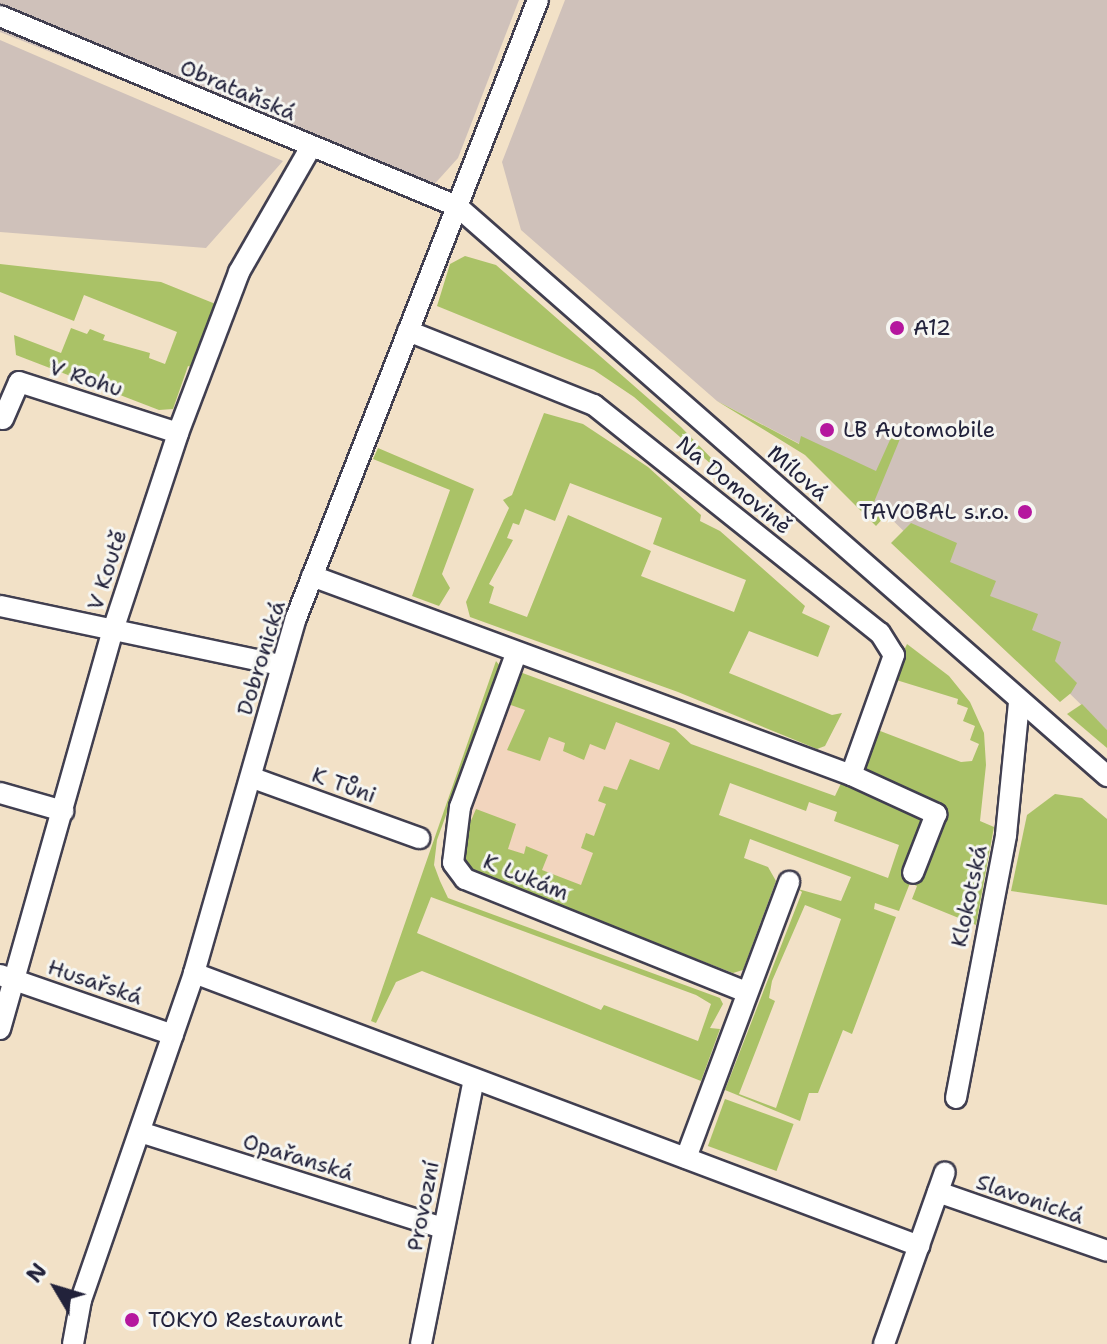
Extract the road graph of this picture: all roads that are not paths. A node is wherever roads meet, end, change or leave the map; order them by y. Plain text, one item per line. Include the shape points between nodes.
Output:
1 (538, 0) edge
2 (0, 16) edge
3 (311, 147) junction
4 (457, 206) junction
5 (408, 331) junction
6 (3, 419) dead end
7 (178, 433) junction
8 (312, 576) junction
9 (0, 606) edge
10 (114, 627) junction
11 (516, 654) junction
12 (280, 665) junction
13 (1019, 703) junction
14 (851, 775) junction
15 (1107, 776) edge
16 (253, 778) junction
17 (0, 793) edge
18 (63, 811) junction
19 (419, 838) dead end
20 (913, 873) dead end
21 (789, 882) dead end
22 (194, 973) junction
23 (8, 977) edge
24 (746, 992) junction
25 (0, 1029) edge
26 (173, 1035) junction
27 (474, 1079) junction
28 (956, 1098) dead end
29 (140, 1132) junction
30 (686, 1158) junction
31 (945, 1172) dead end
32 (938, 1192) junction
33 (443, 1228) junction
34 (919, 1246) junction
35 (1107, 1251) edge
36 (73, 1344) edge
37 (421, 1344) edge
38 (884, 1344) edge

1 - 4 street, Dobronická
2 - 3 street, Obrataňská
3 - 4 street, Obrataňská
3 - 7 street, V Koutě via 239,272
4 - 5 street, Dobronická
4 - 13 street, Mílová
5 - 8 street, Dobronická
5 - 14 street, Na Domovině via 594,405 880,633 894,655
6 - 7 street, V Rohu via 19,382
7 - 10 street, V Koutě
8 - 11 street
8 - 12 street, Dobronická
9 - 10 street
10 - 12 street
10 - 18 street, V Koutě
11 - 14 street
11 - 24 street, K Lukám via 460,807 453,863 465,879
12 - 16 street, Dobronická
13 - 15 street, Mílová
13 - 28 street, Klokotská via 1006,835
14 - 20 street via 936,814
16 - 19 street, K Tůni
16 - 22 street, Dobronická
17 - 18 street
18 - 23 street, V Koutě
21 - 24 street
22 - 26 street, Dobronická
22 - 27 street
23 - 25 street, V Koutě
23 - 26 street, Husařská
24 - 30 street
26 - 29 street, Dobronická
27 - 30 street
27 - 33 street, Provozní
29 - 33 street, Opařanská
29 - 36 street, Dobronická via 81,1300
30 - 34 street
31 - 32 street
32 - 34 street
32 - 35 street, Slavonická
33 - 37 street, Provozní
34 - 38 street

